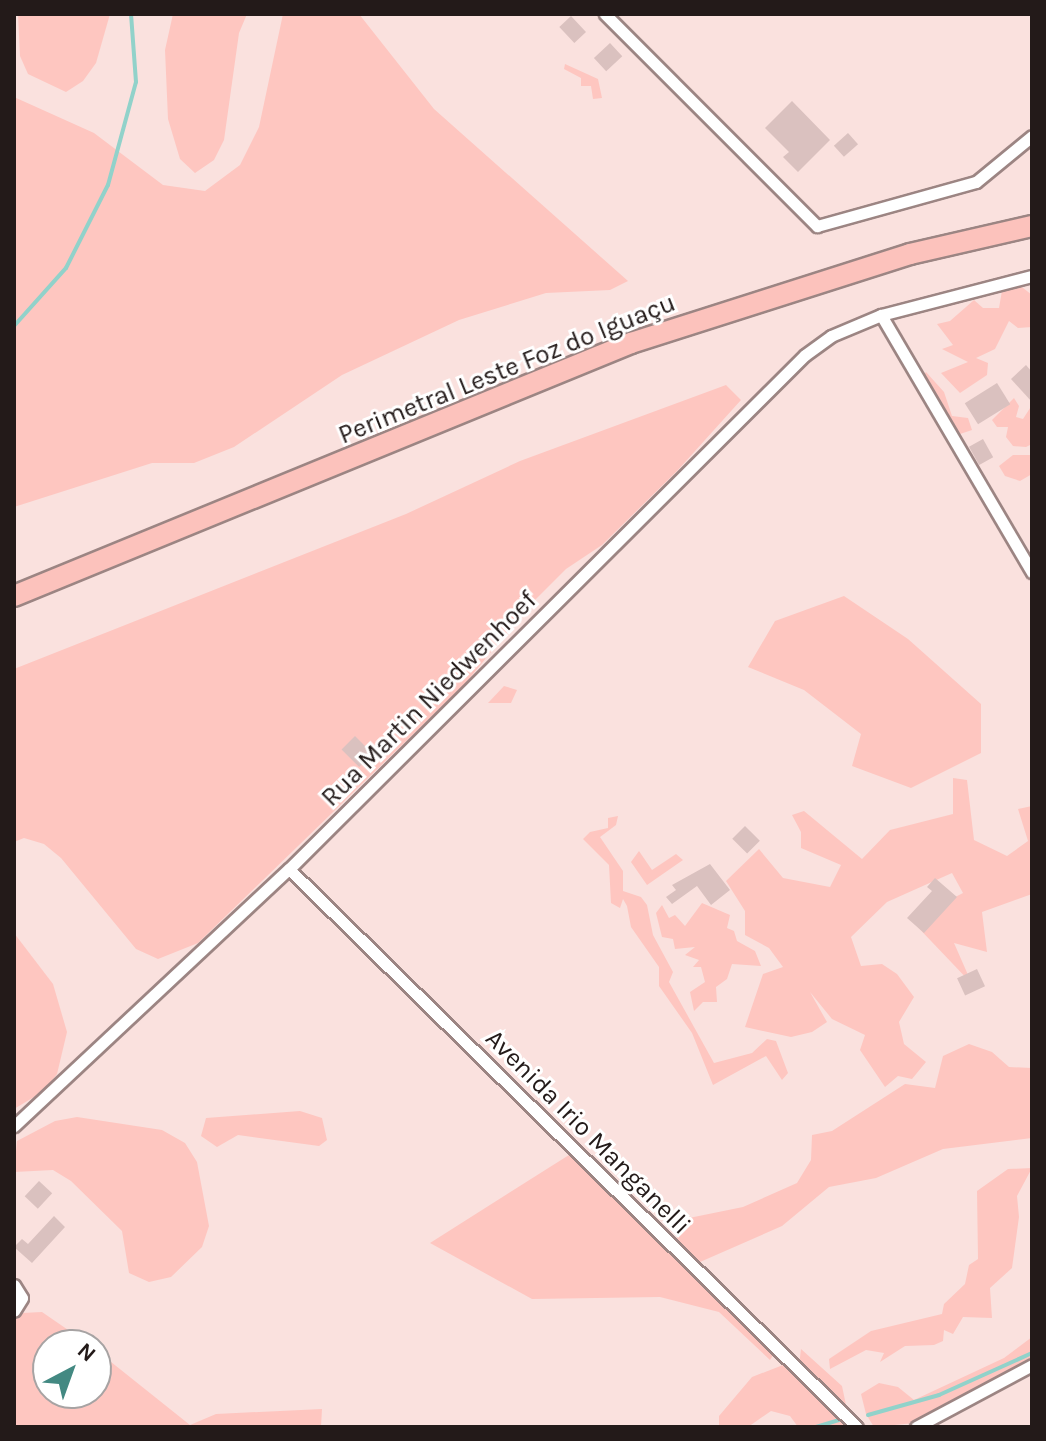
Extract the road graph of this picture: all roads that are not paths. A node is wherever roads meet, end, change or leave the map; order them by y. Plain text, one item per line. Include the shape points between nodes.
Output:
1 (605, 14) edge
2 (1032, 136) edge
3 (1032, 226) edge
4 (1032, 276) edge
5 (881, 315) junction
6 (1032, 572) edge
7 (14, 596) edge
8 (289, 869) junction
9 (14, 1126) edge
10 (14, 1285) edge
11 (14, 1311) edge
12 (1032, 1365) edge
13 (857, 1427) edge
14 (916, 1427) edge

1 - 2 street via 817,226 976,182
3 - 7 highway, Perimetral Leste Foz do Iguaçu via 910,254 631,343
4 - 5 street, Rua Martin Niedwenhoef
5 - 6 street
5 - 8 street, Rua Martin Niedwenhoef via 831,336 805,355
8 - 9 street, Rua Martin Niedwenhoef
8 - 13 street, Avenida Irio Manganelli
10 - 11 street via 22,1298
12 - 14 street

